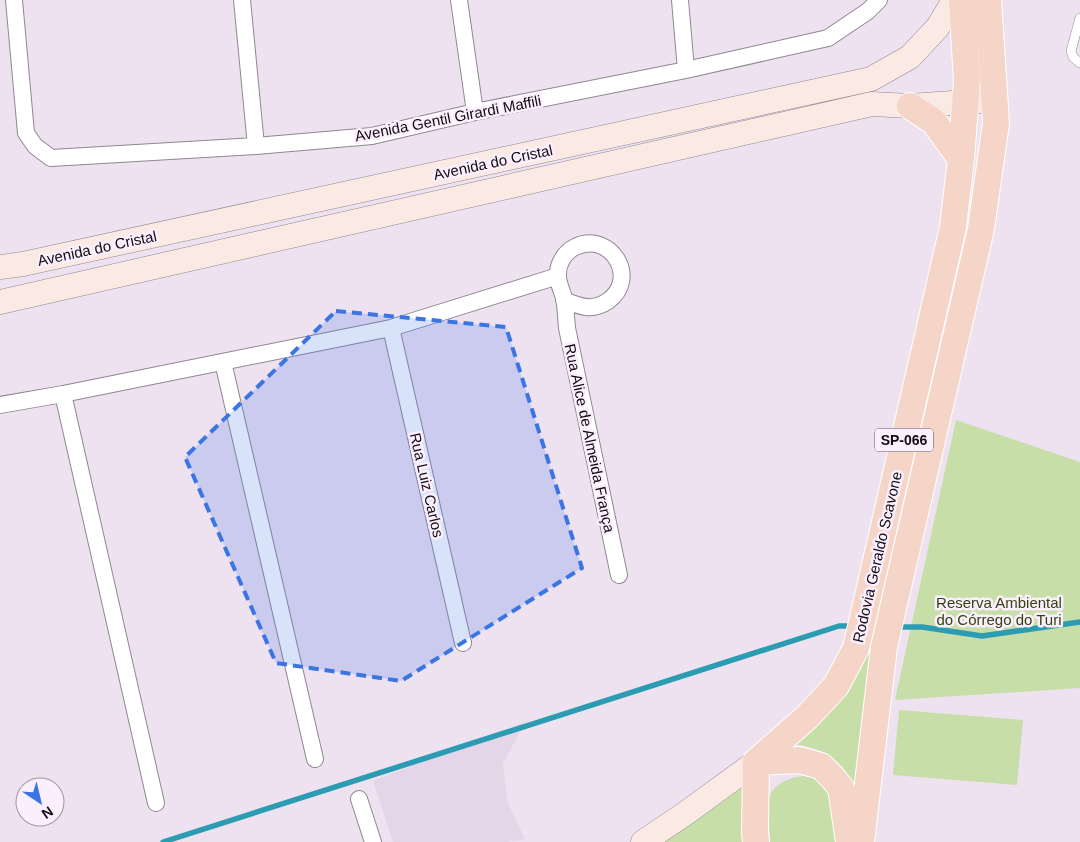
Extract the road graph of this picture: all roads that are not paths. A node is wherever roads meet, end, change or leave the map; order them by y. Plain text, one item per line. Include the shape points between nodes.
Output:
1 (14, 0) edge
2 (242, 0) edge
3 (459, 0) edge
4 (680, 0) edge
5 (954, 0) edge
6 (962, 0) edge
7 (988, 0) edge
8 (873, 6) edge
9 (1080, 18) edge
10 (1080, 63) edge
11 (686, 70) junction
12 (995, 100) junction
13 (966, 103) junction
14 (910, 106) junction
15 (475, 112) junction
16 (256, 146) junction
17 (962, 159) junction
18 (0, 268) edge
19 (558, 276) junction
20 (564, 300) junction
21 (0, 302) edge
22 (391, 328) junction
23 (223, 362) junction
24 (63, 394) junction
25 (0, 405) edge
26 (618, 574) dead end
27 (463, 643) dead end
28 (315, 759) dead end
29 (756, 762) junction
30 (359, 799) dead end
31 (156, 803) dead end
32 (373, 842) edge
33 (643, 842) edge
34 (756, 842) edge
35 (849, 842) edge
36 (860, 842) edge

1 - 16 street, Avenida Gentil Girardi Maffili via 26,133 34,146 50,158
2 - 16 street
3 - 15 street
4 - 11 street
5 - 18 main road, Avenida do Cristal via 938,27 910,57 872,79
6 - 13 main road, Rodovia Geraldo Scavone / SP-066
7 - 12 main road, Rodovia Geraldo Scavone / SP-066
8 - 11 street, Avenida Gentil Girardi Maffili via 828,38
9 - 10 lane via 1071,51
11 - 15 street, Avenida Gentil Girardi Maffili
12 - 13 main road, Avenida do Cristal
12 - 36 main road, Rodovia Geraldo Scavone / SP-066 via 996,123 981,229 884,647
13 - 14 main road, Avenida do Cristal
13 - 17 main road, Rodovia Geraldo Scavone / SP-066
14 - 17 main road via 934,122
14 - 21 main road, Avenida do Cristal via 872,104
15 - 16 street, Avenida Gentil Girardi Maffili via 372,136
17 - 29 main road, Rodovia Geraldo Scavone / SP-066 via 953,227 856,648 836,686 807,717
19 - 20 street
19 - 20 street via 559,266 571,249 590,243 609,250 620,267 619,287 606,302 587,307
19 - 22 street
20 - 26 street, Rua Alice de Almeida França
22 - 23 street
22 - 27 street, Rua Luiz Carlos
23 - 24 street
23 - 28 street
24 - 25 street
24 - 31 street
29 - 33 main road
29 - 34 main road
29 - 35 main road via 799,760 821,766 841,788
30 - 32 street

